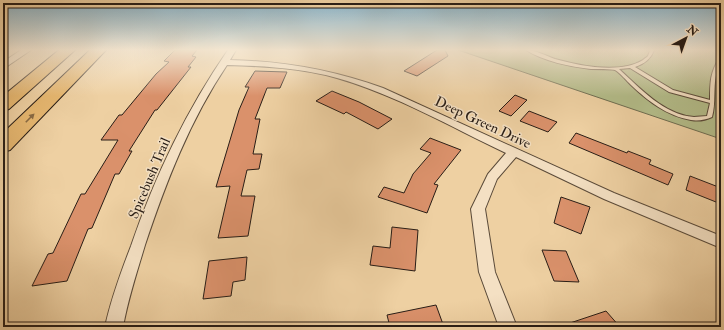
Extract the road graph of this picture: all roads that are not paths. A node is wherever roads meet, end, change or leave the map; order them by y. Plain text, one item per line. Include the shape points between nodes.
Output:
1 (50, 65) edge
2 (83, 65) edge
3 (222, 65) edge
4 (297, 65) edge
5 (579, 65) edge
6 (716, 65) edge
7 (631, 66) joint
8 (615, 68) junction
9 (712, 102) junction
10 (3, 105) edge
11 (3, 145) edge
12 (513, 152) junction
13 (721, 242) edge
14 (114, 327) edge
15 (508, 327) edge

1 - 10 highway
11 -> 2 highway
3 - 14 street, Spicebush Trail via 208,86 162,178 141,235 116,313
4 - 12 street, Deep Green Drive via 350,78 380,90
5 - 8 lane
6 - 9 lane via 711,83
7 - 8 lane
7 - 9 lane via 671,91
8 - 9 lane via 655,102 681,116 696,119 710,117
12 - 13 street, Deep Green Drive via 609,196
12 - 15 street via 492,177 478,209 487,272

